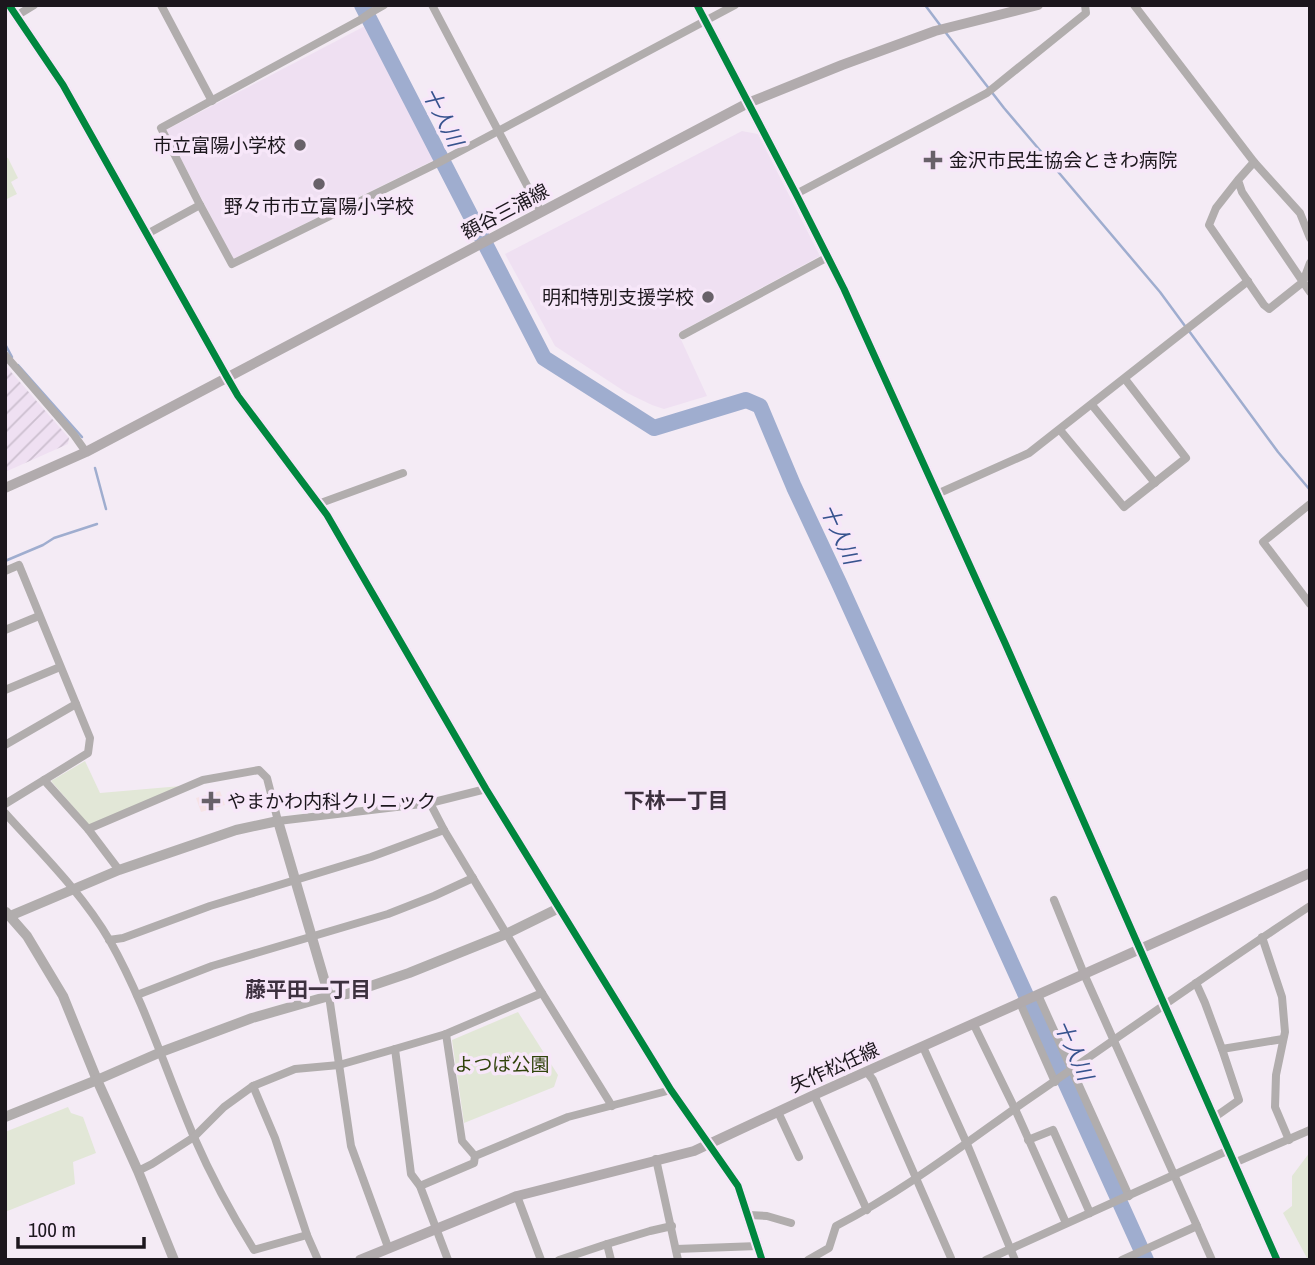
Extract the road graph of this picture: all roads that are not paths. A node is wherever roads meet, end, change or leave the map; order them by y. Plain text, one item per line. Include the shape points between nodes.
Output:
1 (9, 5) edge
2 (34, 5) edge
3 (161, 5) edge
4 (384, 5) edge
5 (432, 5) edge
6 (697, 5) edge
7 (735, 5) edge
8 (1038, 5) edge
9 (1085, 5) edge
10 (1134, 5) edge
11 (16, 16) junction
12 (705, 21) junction
13 (212, 101) junction
14 (748, 103) junction
15 (499, 131) junction
16 (1254, 162) junction
17 (1238, 180) junction
18 (796, 194) junction
19 (200, 205) junction
20 (541, 212) junction
21 (147, 234) junction
22 (1310, 238) edge
23 (828, 257) junction
24 (1310, 263) edge
25 (1248, 281) junction
26 (1303, 282) junction
27 (1310, 292) edge
28 (683, 335) dead end
29 (5, 355) edge
30 (227, 377) junction
31 (1125, 379) junction
32 (1092, 405) junction
33 (1060, 430) junction
34 (86, 452) junction
35 (403, 473) dead end
36 (1155, 483) junction
37 (5, 488) edge
38 (937, 494) junction
39 (318, 504) junction
40 (1310, 504) edge
41 (5, 570) edge
42 (1310, 604) edge
43 (39, 616) junction
44 (5, 630) edge
45 (60, 667) junction
46 (5, 691) edge
47 (76, 704) junction
48 (5, 746) edge
49 (44, 780) junction
50 (486, 789) junction
51 (430, 803) junction
52 (5, 804) edge
53 (5, 813) edge
54 (278, 821) junction
55 (88, 829) junction
56 (444, 830) junction
57 (120, 870) junction
58 (1310, 873) edge
59 (473, 878) junction
60 (296, 880) junction
61 (75, 890) junction
62 (1054, 900) dead end
63 (1310, 906) edge
64 (559, 908) junction
65 (7, 915) edge
66 (506, 934) junction
67 (312, 936) junction
68 (1262, 937) junction
69 (109, 940) junction
70 (1140, 950) junction
71 (1084, 974) junction
72 (1196, 983) junction
73 (542, 993) junction
74 (137, 995) junction
75 (329, 996) junction
76 (1029, 999) junction
77 (1165, 1004) junction
78 (974, 1024) junction
79 (446, 1034) junction
80 (1283, 1039) junction
81 (1114, 1040) junction
82 (923, 1047) junction
83 (395, 1049) junction
84 (1222, 1049) junction
85 (160, 1052) junction
86 (339, 1065) junction
87 (867, 1072) junction
88 (1069, 1072) junction
89 (97, 1080) junction
90 (1057, 1080) junction
91 (253, 1086) junction
92 (671, 1090) junction
93 (814, 1095) junction
94 (612, 1106) junction
95 (1015, 1110) junction
96 (778, 1112) junction
97 (5, 1117) edge
98 (1215, 1117) junction
99 (1310, 1130) edge
100 (194, 1137) junction
101 (1028, 1140) junction
102 (1289, 1140) junction
103 (708, 1144) junction
104 (967, 1144) junction
105 (1229, 1150) junction
106 (474, 1156) junction
107 (799, 1157) dead end
108 (656, 1160) junction
109 (1234, 1163) junction
110 (138, 1171) junction
111 (1175, 1174) junction
112 (917, 1178) junction
113 (420, 1185) junction
114 (517, 1196) junction
115 (1122, 1199) junction
116 (867, 1210) junction
117 (1090, 1213) junction
118 (749, 1215) junction
119 (791, 1223) dead end
120 (1066, 1223) junction
121 (671, 1226) junction
122 (1197, 1226) junction
123 (435, 1229) junction
124 (307, 1235) junction
125 (607, 1244) junction
126 (758, 1246) junction
127 (388, 1247) junction
128 (1010, 1248) junction
129 (676, 1250) junction
130 (950, 1259) edge
131 (174, 1260) edge
132 (318, 1260) edge
133 (360, 1260) edge
134 (448, 1260) edge
135 (541, 1260) edge
136 (559, 1260) edge
137 (611, 1260) edge
138 (678, 1260) edge
139 (762, 1260) edge
140 (808, 1260) edge
141 (986, 1260) edge
142 (1015, 1260) edge
143 (1122, 1260) edge
144 (1212, 1260) edge
145 (1276, 1260) edge

1 - 11 street
2 - 11 street
3 - 13 street
4 - 13 street
5 - 15 street
6 - 12 street
7 - 12 street
8 - 14 main road, 額谷三浦線 via 935,31
9 - 18 street via 1086,13 991,90
10 - 16 street
11 - 21 street via 63,85
12 - 14 street
12 - 15 street
13 - 19 street via 162,128
14 - 18 street
14 - 20 main road, 額谷三浦線
15 - 19 street via 232,264
15 - 20 street
16 - 17 street
16 - 22 street via 1300,213
17 - 25 street via 1209,225
17 - 26 street
18 - 23 street
19 - 21 street
20 - 30 main road, 額谷三浦線
21 - 30 street
23 - 28 street
23 - 38 street
24 - 26 street
25 - 26 street via 1269,309
25 - 31 street
26 - 27 street
29 - 34 street
30 - 34 main road, 額谷三浦線
30 - 39 street
31 - 32 street
31 - 36 street via 1186,458
32 - 33 street
32 - 36 street
33 - 36 street via 1124,507
33 - 38 street via 1029,453
34 - 37 main road, 額谷三浦線
35 - 39 street
38 - 70 street
39 - 50 street
40 - 42 street via 1263,542
41 - 43 street via 19,565
43 - 44 street
43 - 45 street
45 - 46 street
45 - 47 street
47 - 48 street
47 - 49 street via 90,738 88,753
49 - 52 street
49 - 55 street
50 - 51 street
50 - 64 street
51 - 54 street
51 - 56 street
53 - 61 street
54 - 55 street via 267,778 259,770 203,780
54 - 57 street via 236,830
54 - 60 street
55 - 57 street
56 - 59 street
56 - 60 street
57 - 61 street
58 - 70 main road, 矢作松任線
59 - 66 street
59 - 67 street via 388,914
60 - 67 street
60 - 69 street
61 - 65 street
61 - 69 street
62 - 71 street
63 - 68 street
64 - 66 street
64 - 92 street
65 - 89 street via 27,936 63,996
66 - 73 street
66 - 75 street via 409,973
67 - 74 street via 212,966
67 - 75 street
68 - 72 street
68 - 80 street via 1282,997
69 - 74 street
70 - 71 main road, 矢作松任線
70 - 77 street
71 - 76 main road, 矢作松任線
71 - 81 street
72 - 77 street
72 - 84 street
73 - 79 street
73 - 94 street
74 - 85 street
75 - 85 street
75 - 86 street
76 - 78 main road, 矢作松任線
76 - 88 street
76 - 90 street
77 - 81 street
77 - 98 street
78 - 82 main road, 矢作松任線
78 - 95 street
79 - 83 street
79 - 106 street via 462,1141
80 - 84 street
80 - 102 street via 1275,1107
81 - 88 street
81 - 111 street
82 - 87 main road, 矢作松任線
82 - 104 street
83 - 86 street
83 - 113 street via 411,1174
84 - 98 street via 1238,1100
85 - 89 street
85 - 100 street
86 - 91 street via 295,1069
86 - 127 street via 351,1146
87 - 93 main road, 矢作松任線
87 - 112 street
88 - 90 street
88 - 115 street
89 - 97 street
89 - 110 street
90 - 95 street
91 - 100 street
91 - 124 street
92 - 94 street
92 - 103 street
93 - 96 main road, 矢作松任線
93 - 116 street
94 - 106 street via 568,1117
95 - 101 street
95 - 104 street
96 - 103 main road, 矢作松任線
96 - 107 street
98 - 105 street
99 - 102 street
100 - 110 street
100 - 124 street via 254,1250
101 - 117 street via 1053,1130
101 - 120 street
102 - 109 street
103 - 108 main road, 矢作松任線
103 - 118 street via 738,1186
104 - 112 street
104 - 128 street
105 - 109 street
105 - 111 street
106 - 113 street via 474,1163
108 - 114 main road, 矢作松任線
108 - 121 street
109 - 145 street
110 - 131 street
111 - 115 street
111 - 122 street
112 - 116 street
112 - 130 street
113 - 123 street
114 - 123 main road, 矢作松任線
114 - 135 street
115 - 117 street
116 - 140 street via 836,1226 829,1248
117 - 120 street
118 - 119 street
118 - 126 street
120 - 128 street
121 - 125 street
121 - 129 street
122 - 143 street
122 - 144 street
123 - 127 main road, 矢作松任線
123 - 134 street
124 - 132 street
125 - 136 street
125 - 137 street
126 - 129 street
126 - 139 street
127 - 133 main road, 矢作松任線
128 - 141 street
128 - 142 street
129 - 138 street

